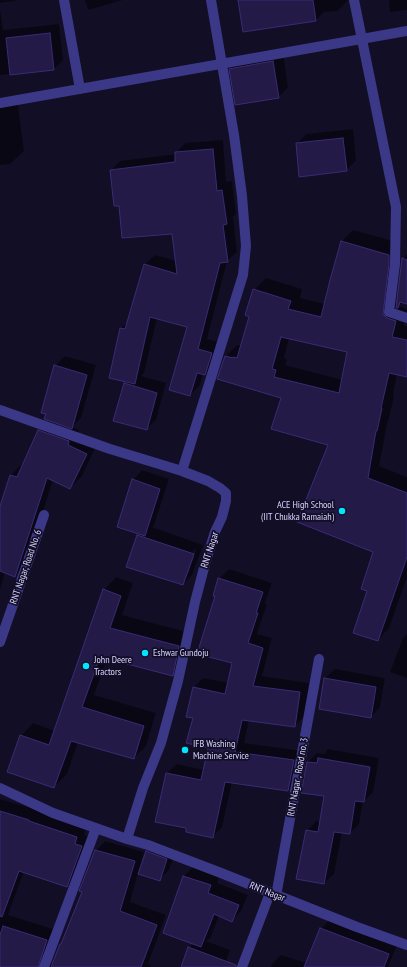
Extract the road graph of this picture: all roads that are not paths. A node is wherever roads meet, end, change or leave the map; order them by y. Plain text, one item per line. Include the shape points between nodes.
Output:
1 (64, 0) edge
2 (211, 0) edge
3 (354, 0) edge
4 (407, 31) edge
5 (362, 39) junction
6 (222, 64) junction
7 (80, 89) junction
8 (0, 103) edge
9 (407, 318) edge
10 (0, 410) edge
11 (182, 472) junction
12 (44, 515) dead end
13 (0, 642) edge
14 (319, 659) dead end
15 (0, 788) edge
16 (96, 828) junction
17 (127, 839) junction
18 (273, 894) junction
19 (407, 945) edge
20 (44, 967) edge
21 (242, 967) edge

1 - 7 street
2 - 6 street
3 - 5 street
4 - 5 street
5 - 6 street
5 - 9 street via 396,207 395,264 389,312
6 - 7 street
6 - 11 street via 240,174 246,246 243,274
7 - 8 street
10 - 11 street, RNT Nagar
11 - 17 street, RNT Nagar via 220,488 226,493 226,501 205,564 161,743
12 - 13 street, RNT Nagar, Road No. 6
14 - 18 street, RNT Nagar , Road no. 3
15 - 16 street, RNT Nagar
16 - 17 street, RNT Nagar
16 - 20 street
17 - 18 street, RNT Nagar
18 - 19 street, RNT Nagar
18 - 21 street, RNT Nagar , Road no. 3

